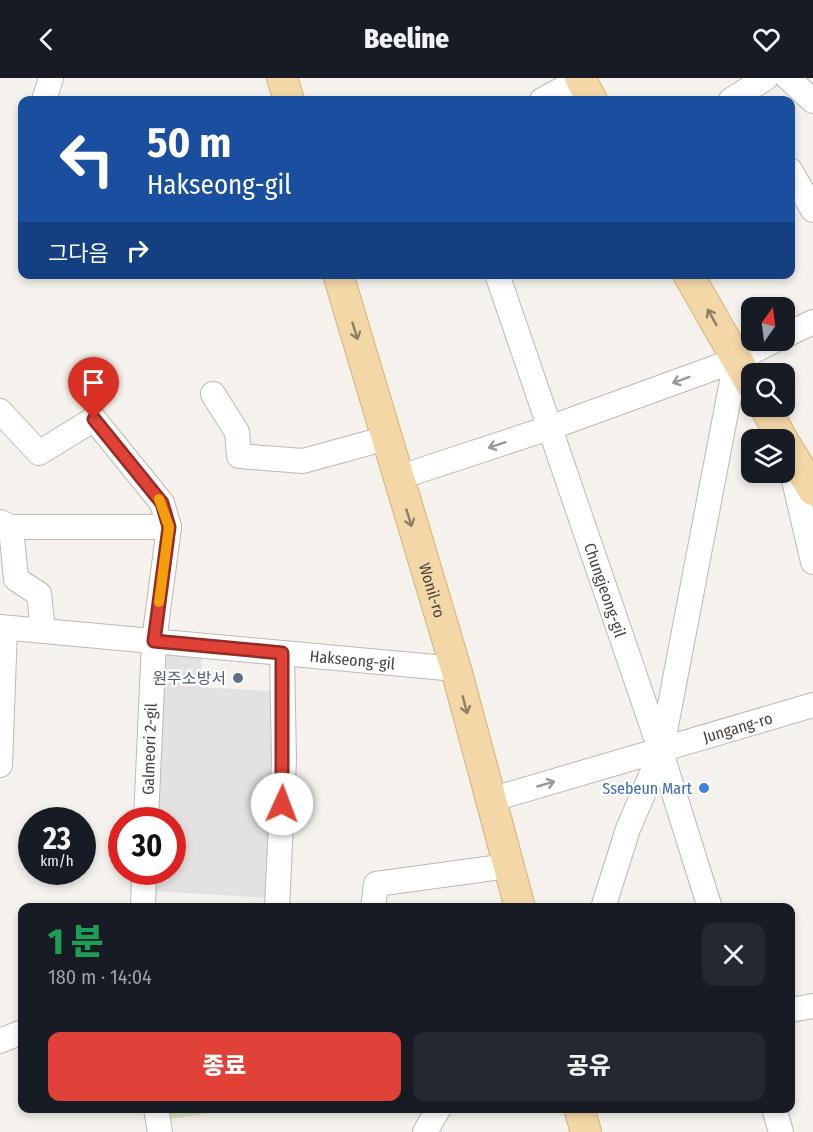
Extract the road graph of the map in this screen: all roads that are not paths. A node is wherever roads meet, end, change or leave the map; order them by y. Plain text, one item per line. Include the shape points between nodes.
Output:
1 (51, 78) edge
2 (282, 78) edge
3 (766, 78) edge
4 (788, 78) edge
5 (585, 86) edge
6 (45, 96) edge
7 (288, 96) edge
8 (554, 96) edge
9 (745, 96) edge
10 (813, 101) edge
11 (795, 179) edge
12 (813, 210) edge
13 (339, 279) edge
14 (499, 279) edge
15 (691, 279) edge
16 (813, 322) edge
17 (795, 331) edge
18 (754, 351) edge
19 (736, 360) junction
20 (741, 368) edge
21 (213, 394) dead end
22 (0, 411) edge
23 (552, 427) junction
24 (387, 438) junction
25 (795, 460) edge
26 (397, 478) junction
27 (794, 483) edge
28 (813, 490) edge
29 (4, 525) edge
30 (169, 527) junction
31 (813, 562) edge
32 (3, 628) edge
33 (43, 631) junction
34 (154, 641) junction
35 (282, 653) junction
36 (456, 669) junction
37 (813, 705) edge
38 (661, 752) junction
39 (0, 765) edge
40 (490, 800) junction
41 (147, 807) edge
42 (508, 866) junction
43 (143, 885) edge
44 (374, 896) edge
45 (142, 903) edge
46 (277, 903) edge
47 (519, 903) edge
48 (605, 903) edge
49 (709, 903) edge
50 (813, 1006) edge
51 (795, 1009) edge
52 (157, 1113) edge
53 (436, 1113) edge
54 (580, 1113) edge
55 (775, 1113) edge
56 (160, 1132) edge
57 (425, 1132) edge
58 (586, 1132) edge
59 (781, 1132) edge

1 - 6 street
2 - 7 main road
3 - 9 street
4 - 10 street
5 - 8 street
11 - 12 street
13 -> 24 main road, Wonil-ro
14 - 23 street, Chungjeong-gil
19 -> 15 main road
16 - 17 street
18 - 19 street
19 - 20 main road
19 -> 23 street
19 - 38 street
21 - 24 street via 237,432 239,456 303,461
22 - 30 street via 39,453 94,419 162,503
23 -> 26 street
23 - 38 street, Chungjeong-gil
24 - 26 main road, Wonil-ro
25 - 28 main road
26 -> 36 main road, Wonil-ro
27 - 31 street
29 - 30 street
29 - 33 street via 16,579 39,594
30 - 34 street, Galmeori 2-gil
32 - 33 street, Hakseong-gil
32 - 39 street
33 - 34 street, Hakseong-gil
34 - 35 street, Hakseong-gil
34 - 41 street, Galmeori 2-gil
35 - 36 street, Hakseong-gil
35 - 46 street via 284,760
36 -> 40 main road, Wonil-ro
37 - 38 street, Jungang-ro
40 -> 38 street, Jungang-ro
38 - 48 street via 628,829
38 - 49 street, Chungjeong-gil
40 - 42 main road, Wonil-ro
42 - 44 street
42 - 47 main road, Wonil-ro
43 - 45 street
50 - 51 street
52 - 56 street
53 - 57 street
54 - 58 main road
55 - 59 street

